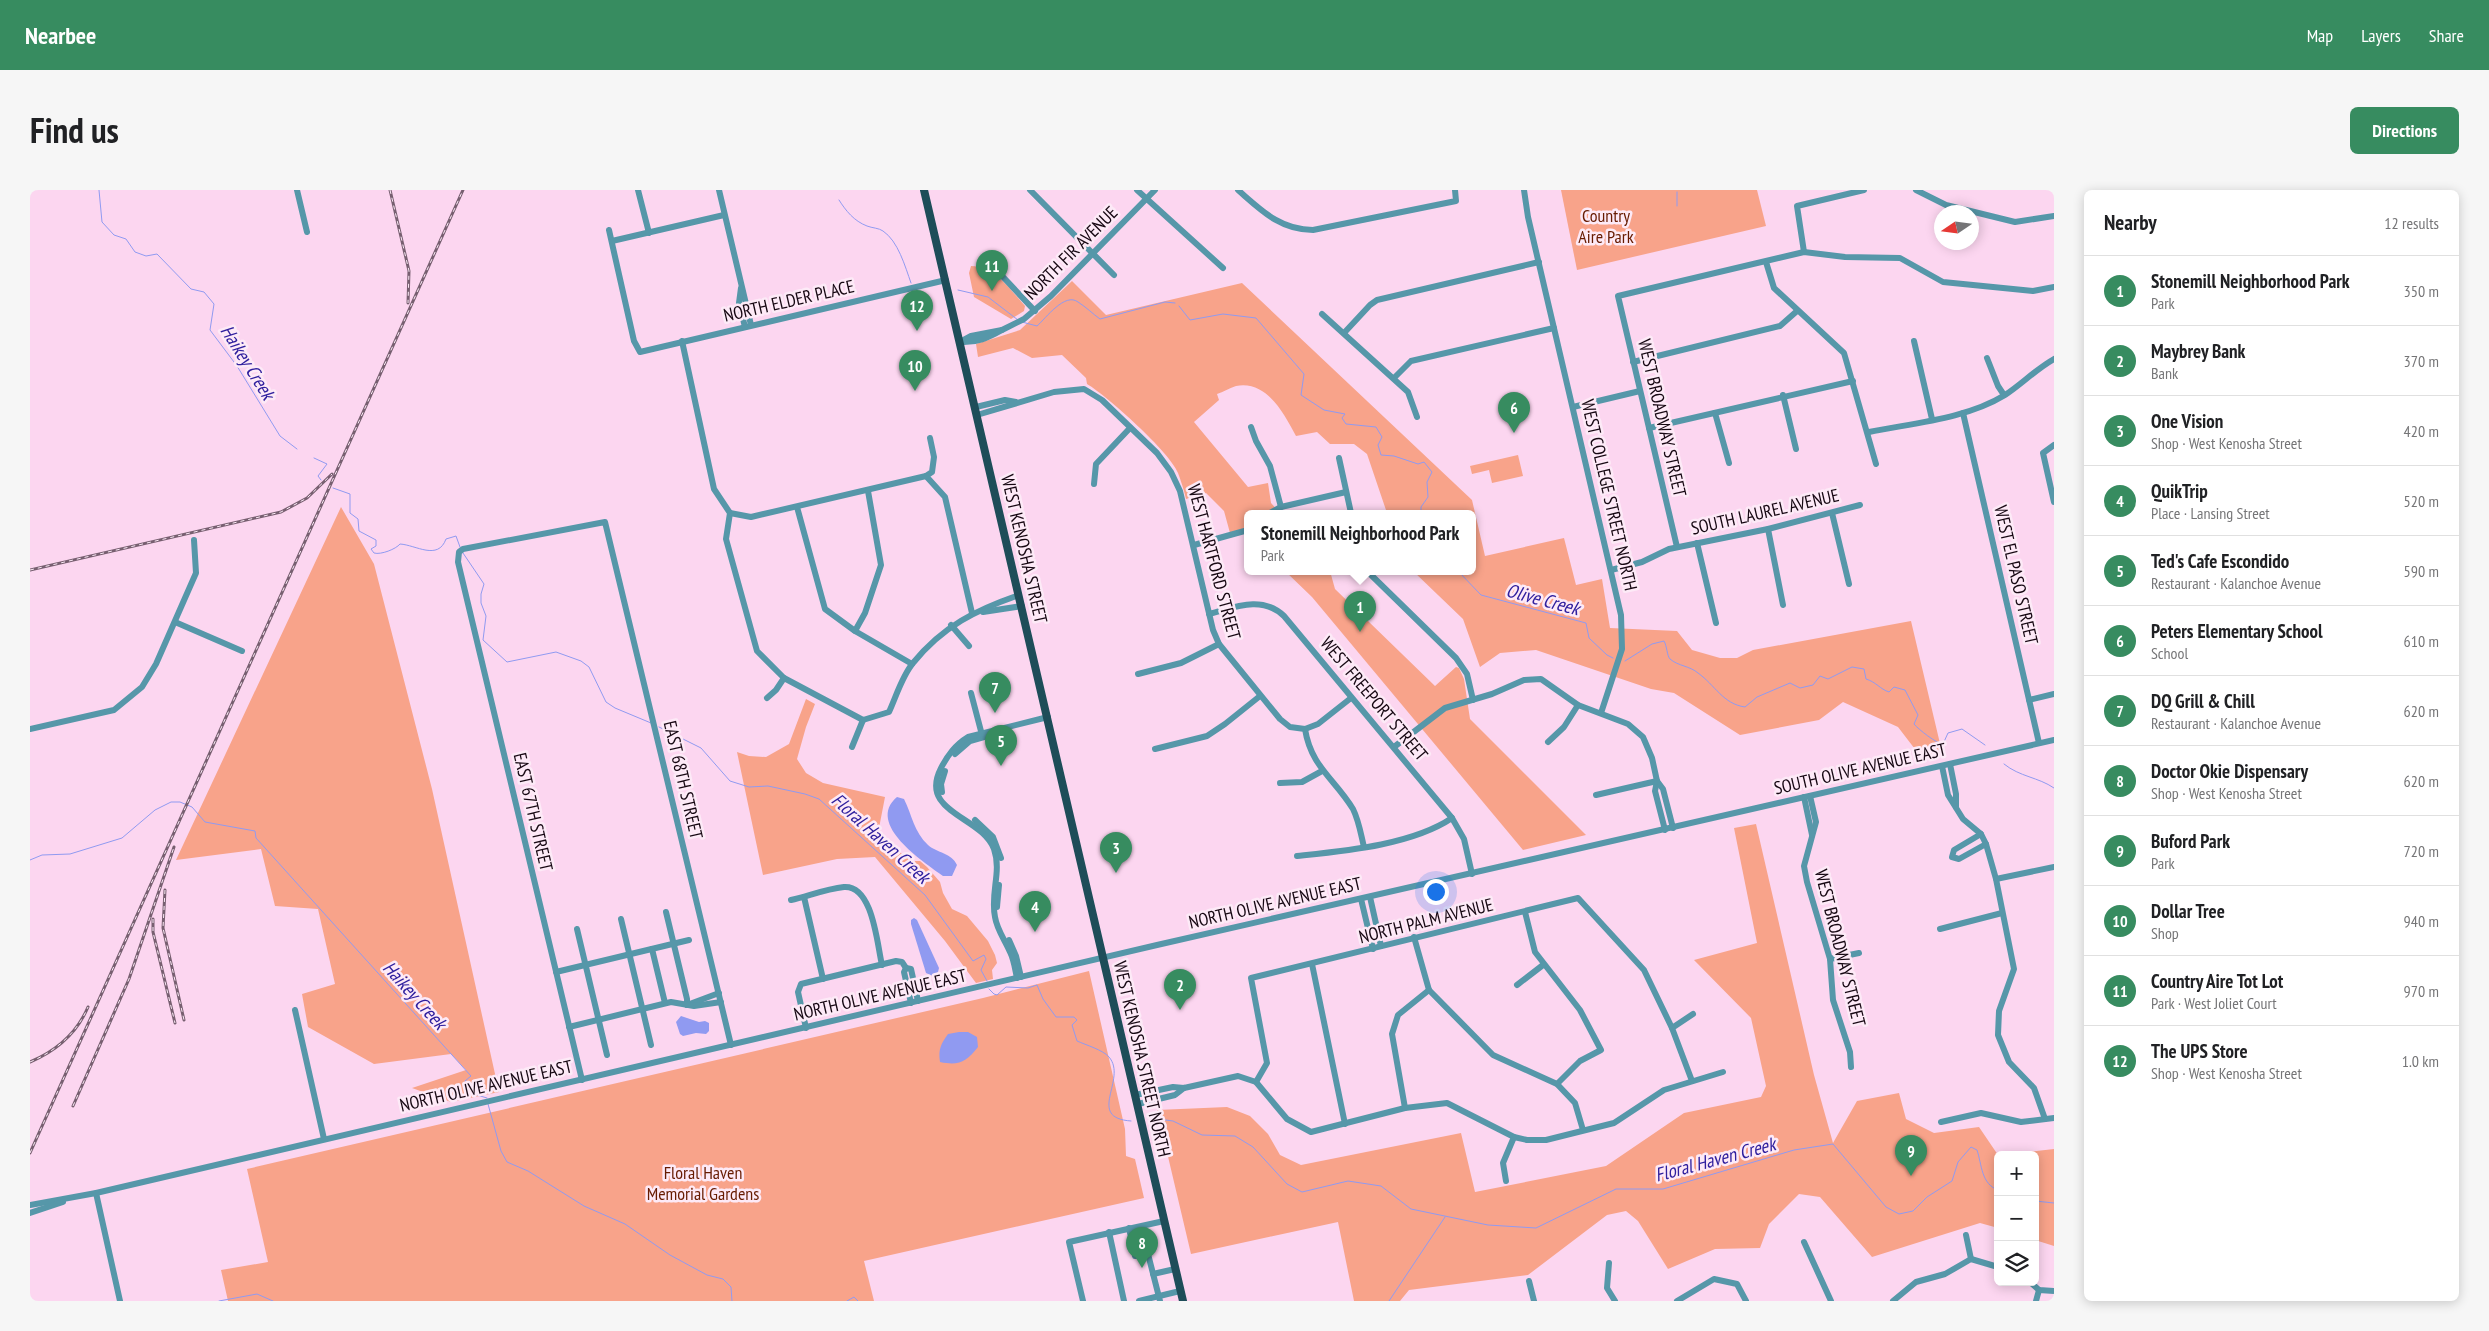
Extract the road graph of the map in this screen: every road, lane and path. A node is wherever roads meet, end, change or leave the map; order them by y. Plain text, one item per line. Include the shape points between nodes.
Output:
1 (297, 190) edge
2 (638, 190) edge
3 (719, 190) edge
4 (924, 190) edge
5 (1030, 190) edge
6 (1137, 190) edge
7 (1155, 190) edge
8 (1238, 190) edge
9 (1456, 190) edge
10 (1524, 190) edge
11 (1864, 190) edge
12 (1916, 190) edge
13 (1146, 199) junction
14 (724, 215) junction
15 (2054, 216) edge
16 (609, 230) dead end
17 (307, 232) dead end
18 (649, 232) junction
19 (612, 241) junction
20 (1804, 252) junction
21 (1092, 254) junction
22 (989, 262) dead end
23 (1539, 262) junction
24 (1766, 262) junction
25 (1223, 268) dead end
26 (1114, 276) dead end
27 (946, 280) junction
28 (2054, 287) edge
29 (1035, 311) junction
30 (1797, 311) junction
31 (1322, 314) dead end
32 (748, 326) junction
33 (1554, 328) junction
34 (1344, 333) junction
35 (1914, 341) dead end
36 (682, 342) junction
37 (960, 342) junction
38 (1988, 358) dead end
39 (2054, 359) edge
40 (1633, 362) junction
41 (1394, 378) junction
42 (1853, 381) junction
43 (1640, 391) junction
44 (1783, 395) junction
45 (2004, 395) junction
46 (1573, 407) junction
47 (976, 411) junction
48 (1715, 413) junction
49 (1963, 413) junction
50 (1417, 417) dead end
51 (1932, 419) junction
52 (1251, 427) dead end
53 (1130, 428) junction
54 (1649, 428) junction
55 (1869, 432) junction
56 (930, 438) dead end
57 (2054, 446) edge
58 (1796, 449) dead end
59 (1339, 458) dead end
60 (1729, 464) dead end
61 (1876, 464) dead end
62 (926, 476) junction
63 (1094, 484) dead end
64 (868, 492) junction
65 (1346, 492) junction
66 (2054, 502) edge
67 (1860, 506) dead end
68 (797, 507) junction
69 (1281, 507) junction
70 (1276, 510) edge
71 (1350, 510) edge
72 (730, 513) junction
73 (1832, 513) junction
74 (1768, 529) junction
75 (1244, 531) edge
76 (194, 540) dead end
77 (1698, 543) junction
78 (1194, 545) junction
79 (1677, 547) junction
80 (459, 552) joint
81 (1611, 570) junction
82 (1371, 575) edge
83 (1849, 584) dead end
84 (1019, 595) junction
85 (1782, 605) dead end
86 (1022, 606) junction
87 (972, 613) junction
88 (1209, 614) junction
89 (175, 622) junction
90 (1716, 623) dead end
91 (951, 625) junction
92 (855, 631) junction
93 (1219, 644) junction
94 (969, 646) dead end
95 (242, 651) dead end
96 (912, 664) junction
97 (1138, 674) dead end
98 (784, 678) junction
99 (971, 693) dead end
100 (2054, 694) edge
101 (1260, 696) junction
102 (767, 698) dead end
103 (1352, 698) junction
104 (1473, 700) junction
105 (2029, 700) junction
106 (1578, 705) junction
107 (1601, 713) junction
108 (1048, 719) junction
109 (863, 720) junction
110 (30, 729) edge
111 (1305, 729) junction
112 (982, 735) junction
113 (2054, 740) edge
114 (1548, 742) dead end
115 (2039, 744) junction
116 (852, 747) dead end
117 (1394, 747) junction
118 (1155, 748) dead end
119 (1950, 764) junction
120 (1942, 766) junction
121 (1322, 771) junction
122 (1657, 781) junction
123 (1280, 784) dead end
124 (1596, 795) dead end
125 (1807, 797) junction
126 (1956, 808) junction
127 (1452, 818) junction
128 (1672, 828) junction
129 (1665, 830) junction
130 (1981, 834) junction
131 (1986, 844) junction
132 (1364, 847) junction
133 (1297, 856) dead end
134 (2054, 867) edge
135 (1472, 874) junction
136 (1996, 879) junction
137 (804, 897) junction
138 (1370, 898) junction
139 (791, 900) dead end
140 (1361, 900) junction
141 (666, 912) dead end
142 (1525, 912) junction
143 (2002, 913) junction
144 (1094, 915) joint
145 (621, 919) dead end
146 (578, 929) dead end
147 (1940, 929) dead end
148 (1414, 936) junction
149 (689, 940) dead end
150 (674, 944) junction
151 (1381, 946) junction
152 (652, 949) junction
153 (1373, 949) junction
154 (1859, 953) dead end
155 (630, 954) junction
156 (1104, 957) junction
157 (1830, 960) junction
158 (1312, 964) junction
159 (586, 965) junction
160 (882, 965) junction
161 (1543, 966) junction
162 (556, 972) junction
163 (1019, 977) junction
164 (823, 979) junction
165 (1517, 984) dead end
166 (1429, 990) junction
167 (719, 993) junction
168 (721, 1002) junction
169 (915, 1002) junction
170 (665, 1004) junction
171 (687, 1005) junction
172 (643, 1009) junction
173 (295, 1010) dead end
174 (1693, 1014) dead end
175 (599, 1019) junction
176 (572, 1026) junction
177 (806, 1028) junction
178 (1672, 1028) junction
179 (651, 1045) dead end
180 (731, 1045) junction
181 (607, 1055) dead end
182 (1852, 1067) dead end
183 (1724, 1072) dead end
184 (582, 1080) junction
185 (1692, 1081) junction
186 (1256, 1082) junction
187 (1557, 1084) junction
188 (1184, 1088) junction
189 (1136, 1095) junction
190 (1138, 1104) junction
191 (1405, 1108) junction
192 (2054, 1118) edge
193 (2045, 1119) junction
194 (1940, 1122) dead end
195 (1345, 1124) junction
196 (1583, 1130) junction
197 (1514, 1137) junction
198 (324, 1139) junction
199 (1506, 1182) dead end
200 (96, 1193) junction
201 (30, 1205) edge
202 (30, 1212) edge
203 (1164, 1221) junction
204 (1128, 1228) junction
205 (1109, 1232) junction
206 (1966, 1235) dead end
207 (1804, 1242) dead end
208 (1971, 1259) junction
209 (1609, 1263) dead end
210 (1994, 1266) edge
211 (1175, 1269) junction
212 (1153, 1274) junction
213 (1529, 1281) dead end
214 (2034, 1286) edge
215 (2039, 1290) junction
216 (1180, 1291) junction
217 (2054, 1291) edge
218 (1902, 1298) edge
219 (1160, 1299) edge
220 (120, 1301) edge
221 (1083, 1301) edge
222 (1124, 1301) edge
223 (1139, 1301) edge
224 (1183, 1301) edge
225 (1534, 1301) edge
226 (1615, 1301) edge
227 (1677, 1301) edge
228 (1746, 1301) edge
229 (1831, 1301) edge
230 (1894, 1301) edge
231 (2036, 1301) edge

1 - 17 street
2 - 18 street
3 - 14 street
4 - 27 main road, WEST KENOSHA STREET
5 - 21 street
6 - 13 street
7 - 13 street, NORTH FIR AVENUE
8 - 9 street via 1271,218 1286,226 1307,230 1327,229 1456,200
10 - 23 street, WEST COLLEGE STREET NORTH
11 - 20 street via 1797,206
12 - 15 street via 1946,205 2015,222
13 - 21 street, NORTH FIR AVENUE
13 - 25 street
14 - 18 street
14 - 32 street
16 - 19 street
18 - 19 street
19 - 36 street, NORTH ELDER PLACE via 635,346 640,352
20 - 24 street
20 - 28 street via 1900,258 1943,282 2033,291
21 - 26 street
21 - 29 street, NORTH FIR AVENUE
22 - 29 street
23 - 33 street, WEST COLLEGE STREET NORTH
23 - 34 street via 1377,300
24 - 30 street via 1774,288
24 - 40 street, WEST BROADWAY STREET via 1618,296
27 - 32 street, NORTH ELDER PLACE
27 - 37 main road, WEST KENOSHA STREET
29 - 37 street, NORTH FIR AVENUE via 988,338
30 - 40 street via 1780,326
30 - 42 street via 1844,353
31 - 34 street
32 - 36 street, NORTH ELDER PLACE
33 - 41 street via 1411,361
33 - 46 street, WEST COLLEGE STREET NORTH
34 - 41 street
35 - 51 street
36 - 72 street via 714,489
37 - 47 main road, WEST KENOSHA STREET
38 - 45 street
39 - 45 street
40 - 43 street, WEST BROADWAY STREET
41 - 50 street via 1412,397
42 - 44 street
42 - 55 street
43 - 46 street
43 - 54 street, WEST BROADWAY STREET
44 - 48 street
44 - 58 street
45 - 49 street
46 - 81 street, WEST COLLEGE STREET NORTH
47 - 53 street, WEST HARTFORD STREET via 1005,400 1016,402 1066,389 1084,389 1102,400
47 - 84 main road, WEST KENOSHA STREET
48 - 54 street
48 - 60 street
49 - 51 street
49 - 105 street, WEST EL PASO STREET
51 - 55 street
52 - 69 street via 1270,466
53 - 63 street via 1096,464
53 - 78 street, WEST HARTFORD STREET via 1172,472
54 - 79 street, WEST BROADWAY STREET
55 - 61 street
56 - 62 street via 934,457 932,472
57 - 66 street via 2043,453
59 - 65 street
62 - 64 street
62 - 87 street via 945,497
64 - 68 street
64 - 92 street via 881,565 865,613
65 - 69 street
65 - 71 street
67 - 73 street, SOUTH LAUREL AVENUE
68 - 72 street via 751,517
68 - 92 street via 825,609
69 - 70 street
72 - 98 street via 726,539 757,651
73 - 74 street, SOUTH LAUREL AVENUE
73 - 83 street
74 - 77 street, SOUTH LAUREL AVENUE
74 - 85 street
75 - 78 street
76 - 89 street via 196,574
77 - 79 street, SOUTH LAUREL AVENUE
77 - 90 street
78 - 88 street, WEST HARTFORD STREET
79 - 81 street, SOUTH LAUREL AVENUE via 1642,562
80 - 162 street, EAST 67TH STREET via 458,562
80 - 167 street, EAST 68TH STREET via 523,536 605,522
81 - 107 street, WEST COLLEGE STREET NORTH via 1623,633 1619,661
82 - 104 street via 1456,658 1467,674
84 - 86 main road, WEST KENOSHA STREET
84 - 87 street
86 - 87 street
86 - 108 main road, WEST KENOSHA STREET
87 - 91 street
88 - 93 street, WEST HARTFORD STREET
88 - 103 street, WEST FREEPORT STREET via 1251,604 1274,608
89 - 95 street
89 - 110 street via 150,676 133,696 114,710
91 - 94 street
91 - 96 street
92 - 96 street
93 - 97 street via 1180,663
93 - 101 street, WEST HARTFORD STREET
96 - 109 street via 890,712
98 - 102 street
98 - 109 street
99 - 112 street
100 - 105 street
101 - 111 street, WEST HARTFORD STREET via 1284,723
101 - 118 street via 1207,736
103 - 111 street via 1318,724
103 - 117 street, WEST FREEPORT STREET
104 - 106 street via 1531,678 1549,683
104 - 117 street via 1439,711
105 - 115 street, WEST EL PASO STREET
106 - 107 street
106 - 114 street via 1564,727
107 - 122 street via 1628,724 1643,737
108 - 112 street
108 - 144 main road, WEST KENOSHA STREET
109 - 116 street
111 - 121 street via 1309,749
112 - 163 street via 959,742 948,756 938,774 939,792 948,805 985,827 997,844 1002,869 998,915 1014,948
113 - 115 street, SOUTH OLIVE AVENUE EAST
115 - 119 street, SOUTH OLIVE AVENUE EAST
117 - 127 street, WEST FREEPORT STREET
119 - 120 street, SOUTH OLIVE AVENUE EAST
119 - 126 street
120 - 125 street, SOUTH OLIVE AVENUE EAST
120 - 126 street via 1948,795
121 - 123 street via 1302,782
121 - 132 street via 1352,808
122 - 124 street
122 - 128 street via 1663,789
122 - 129 street via 1655,791
125 - 128 street, SOUTH OLIVE AVENUE EAST
125 - 157 street, WEST BROADWAY STREET via 1812,836 1805,874
126 - 130 street via 1963,819
127 - 132 street via 1428,832
127 - 135 street, WEST FREEPORT STREET via 1464,840
128 - 129 street, NORTH OLIVE AVENUE EAST
129 - 135 street, NORTH OLIVE AVENUE EAST
130 - 131 street
130 - 131 street via 1954,850 1952,857 1959,859
131 - 136 street
132 - 133 street
134 - 136 street
135 - 138 street, NORTH OLIVE AVENUE EAST
136 - 143 street
137 - 139 street
137 - 160 street via 845,887 860,893 868,903
137 - 164 street
138 - 140 street, NORTH OLIVE AVENUE EAST
138 - 151 street
140 - 153 street
140 - 156 street, NORTH OLIVE AVENUE EAST
141 - 150 street
142 - 148 street, NORTH PALM AVENUE
142 - 161 street via 1534,947
142 - 178 street, NORTH PALM AVENUE via 1578,898 1644,970
143 - 147 street
143 - 193 street via 2014,969 1999,1011 1998,1035 2009,1062 2034,1088
144 - 156 main road, WEST KENOSHA STREET NORTH
145 - 155 street
146 - 159 street
148 - 151 street, NORTH PALM AVENUE
148 - 166 street
149 - 150 street
150 - 152 street
150 - 171 street
151 - 153 street, NORTH PALM AVENUE
152 - 155 street
152 - 170 street
153 - 158 street, NORTH PALM AVENUE
154 - 157 street
155 - 159 street
155 - 172 street
156 - 163 street, NORTH OLIVE AVENUE EAST
156 - 189 main road, WEST KENOSHA STREET NORTH
157 - 182 street, WEST BROADWAY STREET via 1833,1000
158 - 186 street, NORTH PALM AVENUE via 1251,978 1267,1063
158 - 195 street
159 - 162 street
159 - 175 street
160 - 164 street
160 - 169 street via 899,961 910,969
161 - 165 street
161 - 187 street via 1580,1010 1601,1050 1580,1061
162 - 176 street, EAST 67TH STREET
163 - 169 street, NORTH OLIVE AVENUE EAST
164 - 177 street via 798,987
166 - 187 street via 1492,1055
166 - 191 street via 1398,1015 1392,1034
167 - 168 street, EAST 68TH STREET
167 - 171 street
168 - 171 street
168 - 180 street, EAST 68TH STREET
169 - 177 street, NORTH OLIVE AVENUE EAST
170 - 171 street
170 - 172 street
172 - 175 street
172 - 179 street
173 - 198 street
174 - 178 street
175 - 176 street
175 - 181 street
176 - 184 street, EAST 67TH STREET
177 - 180 street, NORTH OLIVE AVENUE EAST
178 - 185 street
180 - 184 street, NORTH OLIVE AVENUE EAST
183 - 185 street
184 - 198 street, NORTH OLIVE AVENUE EAST
185 - 196 street via 1664,1090 1614,1123
186 - 188 street via 1238,1076
186 - 195 street via 1287,1119 1312,1132
187 - 196 street via 1575,1103
188 - 189 street via 1173,1087
188 - 190 street via 1175,1095
189 - 190 main road, WEST KENOSHA STREET NORTH
190 - 203 main road, WEST KENOSHA STREET NORTH
191 - 195 street
191 - 197 street via 1447,1102
192 - 193 street
193 - 194 street via 2021,1122 1981,1113
196 - 197 street via 1546,1140
197 - 199 street via 1503,1163
198 - 200 street, NORTH OLIVE AVENUE EAST
200 - 201 street, NORTH OLIVE AVENUE EAST
200 - 202 street, NORTH OLIVE AVENUE EAST
200 - 220 street
203 - 204 street
203 - 211 main road
204 - 205 street
204 - 212 street via 1135,1256 1148,1254
205 - 221 street via 1069,1242
205 - 222 street
206 - 208 street
207 - 229 street
208 - 210 street
208 - 218 street via 1945,1274 1916,1282
209 - 226 street via 1608,1288
211 - 212 street
211 - 216 main road
212 - 219 street
213 - 225 street
214 - 215 street
215 - 217 street
215 - 231 street
216 - 219 street
216 - 224 main road
218 - 230 street
219 - 223 street
227 - 228 street via 1714,1279 1737,1284

